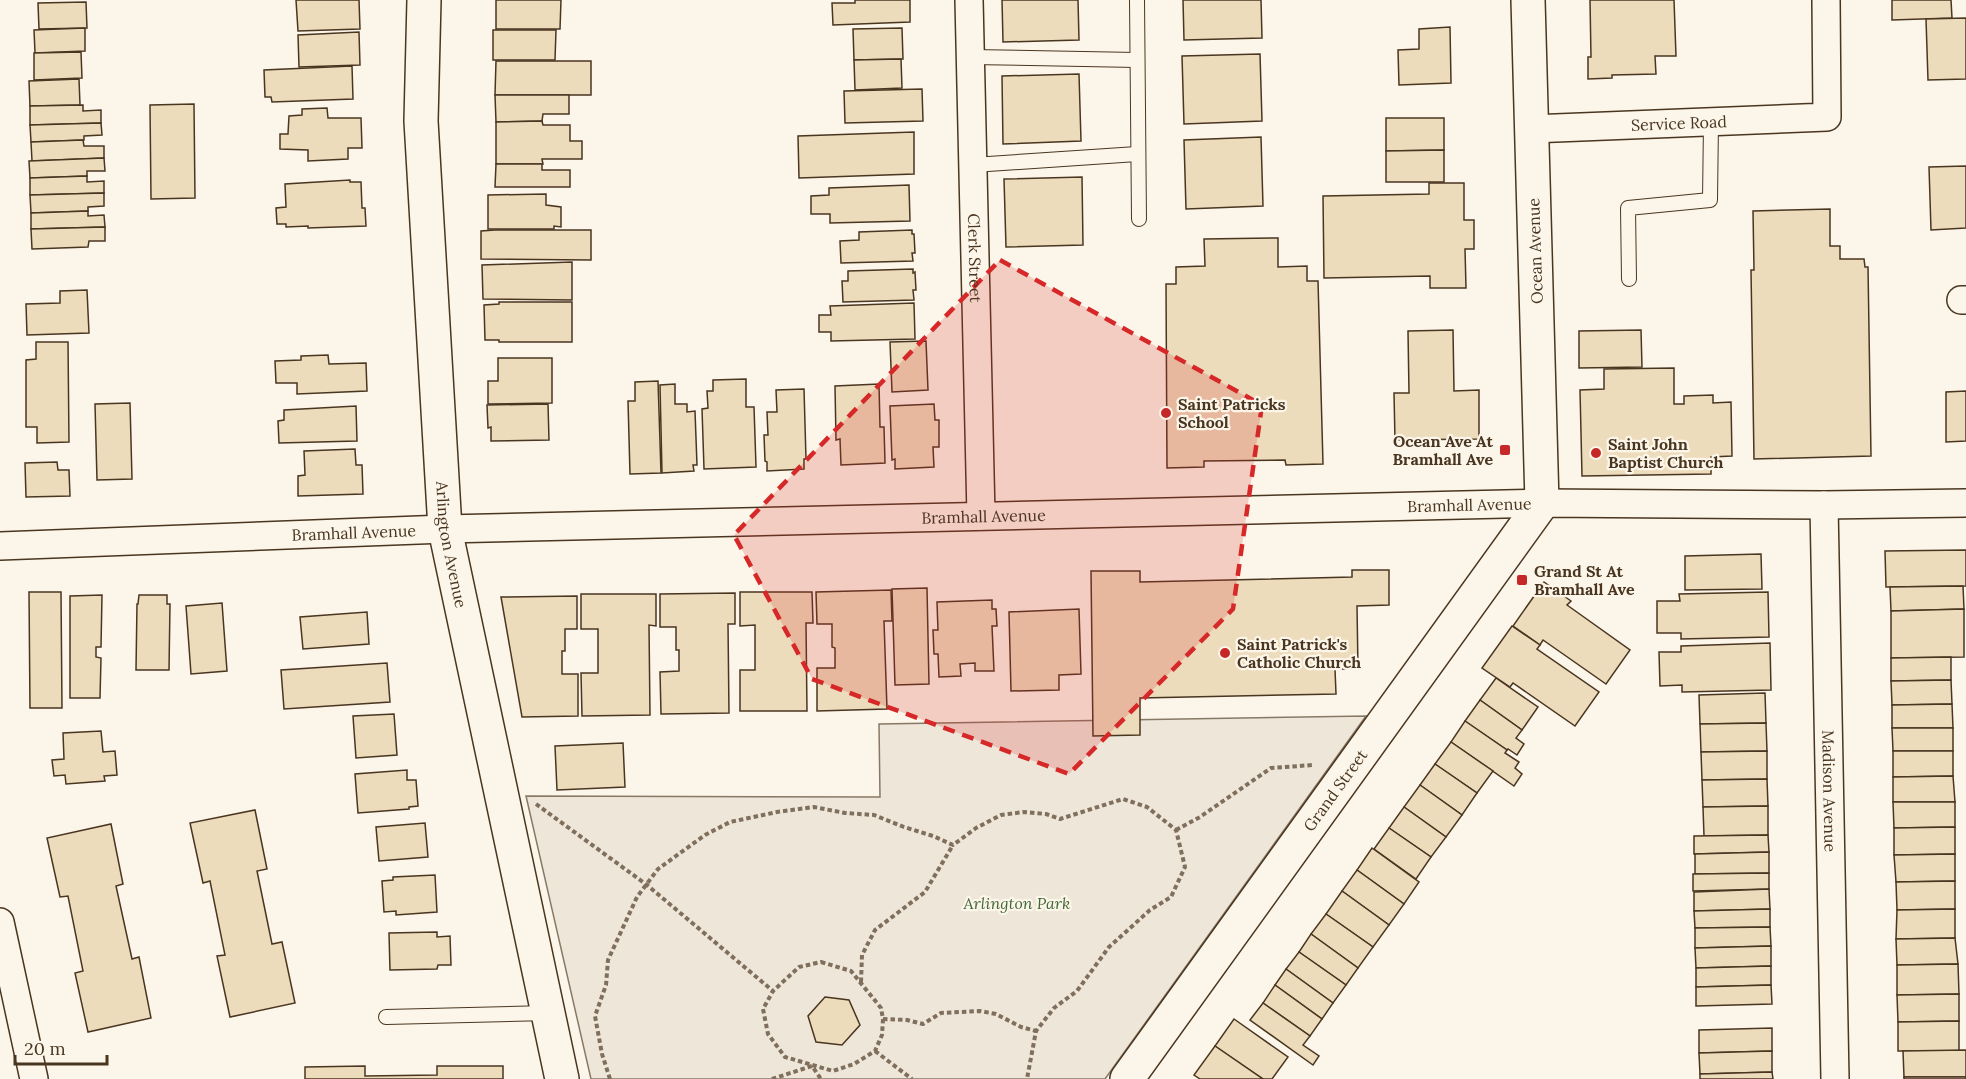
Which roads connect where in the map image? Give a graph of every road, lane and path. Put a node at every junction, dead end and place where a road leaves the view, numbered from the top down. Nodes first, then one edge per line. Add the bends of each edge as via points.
1 (424, 0) edge
2 (969, 0) edge
3 (1137, 0) edge
4 (1528, 0) edge
5 (1826, 0) edge
6 (971, 57) junction
7 (1137, 60) junction
8 (1711, 122) junction
9 (1531, 129) junction
10 (1137, 154) junction
11 (973, 165) junction
12 (1139, 219) dead end
13 (1629, 279) dead end
14 (1542, 503) junction
15 (1966, 503) edge
16 (1824, 505) junction
17 (981, 516) junction
18 (445, 529) junction
19 (0, 546) edge
20 (1315, 765) dead end
21 (532, 801) dead end
22 (1176, 830) junction
23 (953, 845) junction
24 (647, 885) junction
25 (0, 922) edge
26 (861, 982) junction
27 (773, 991) junction
28 (548, 1013) junction
29 (386, 1017) dead end
30 (883, 1019) junction
31 (1036, 1031) junction
32 (875, 1051) junction
33 (812, 1066) junction
34 (34, 1079) edge
35 (562, 1079) edge
36 (610, 1079) edge
37 (772, 1079) edge
38 (821, 1079) edge
39 (912, 1079) edge
40 (1027, 1079) edge
41 (1127, 1079) edge
42 (1835, 1079) edge

1 - 18 street, Arlington Avenue via 421,121
2 - 6 street, Clerk Street
3 - 7 lane
4 - 9 street, Ocean Avenue
5 - 8 street, Service Road via 1827,117
6 - 7 lane
6 - 11 street, Clerk Street
7 - 10 lane
8 - 9 street, Service Road
8 - 13 lane via 1710,200 1628,208
9 - 14 street, Ocean Avenue
10 - 11 lane
10 - 12 lane
11 - 17 street, Clerk Street
14 - 16 street, Bramhall Avenue
14 - 17 street, Bramhall Avenue
14 - 41 street, Grand Street
15 - 16 street, Bramhall Avenue
16 - 42 street, Madison Avenue
17 - 18 street, Bramhall Avenue
18 - 19 street, Bramhall Avenue
18 - 28 street, Arlington Avenue
20 - 22 path via 1271,768
21 - 24 path
22 - 23 path via 1147,807 1123,799 1060,819 1024,812 1001,816
22 - 31 path via 1185,867 1171,897 1149,910 1109,947 1077,991 1054,1008
23 - 24 path via 874,815 814,807 730,822 658,869
23 - 26 path via 925,892 875,930 862,955
24 - 27 path
24 - 36 path via 637,897 608,960 606,985 595,1016
25 - 34 street
26 - 27 path via 851,971 821,962 799,967
26 - 30 path via 880,1008
27 - 33 path via 763,1009 768,1034 785,1057
28 - 29 lane
28 - 35 street, Arlington Avenue
30 - 31 path via 923,1024 941,1013 980,1011
30 - 32 path
31 - 40 path
32 - 33 path via 833,1071
32 - 39 path
33 - 37 path
33 - 38 path

